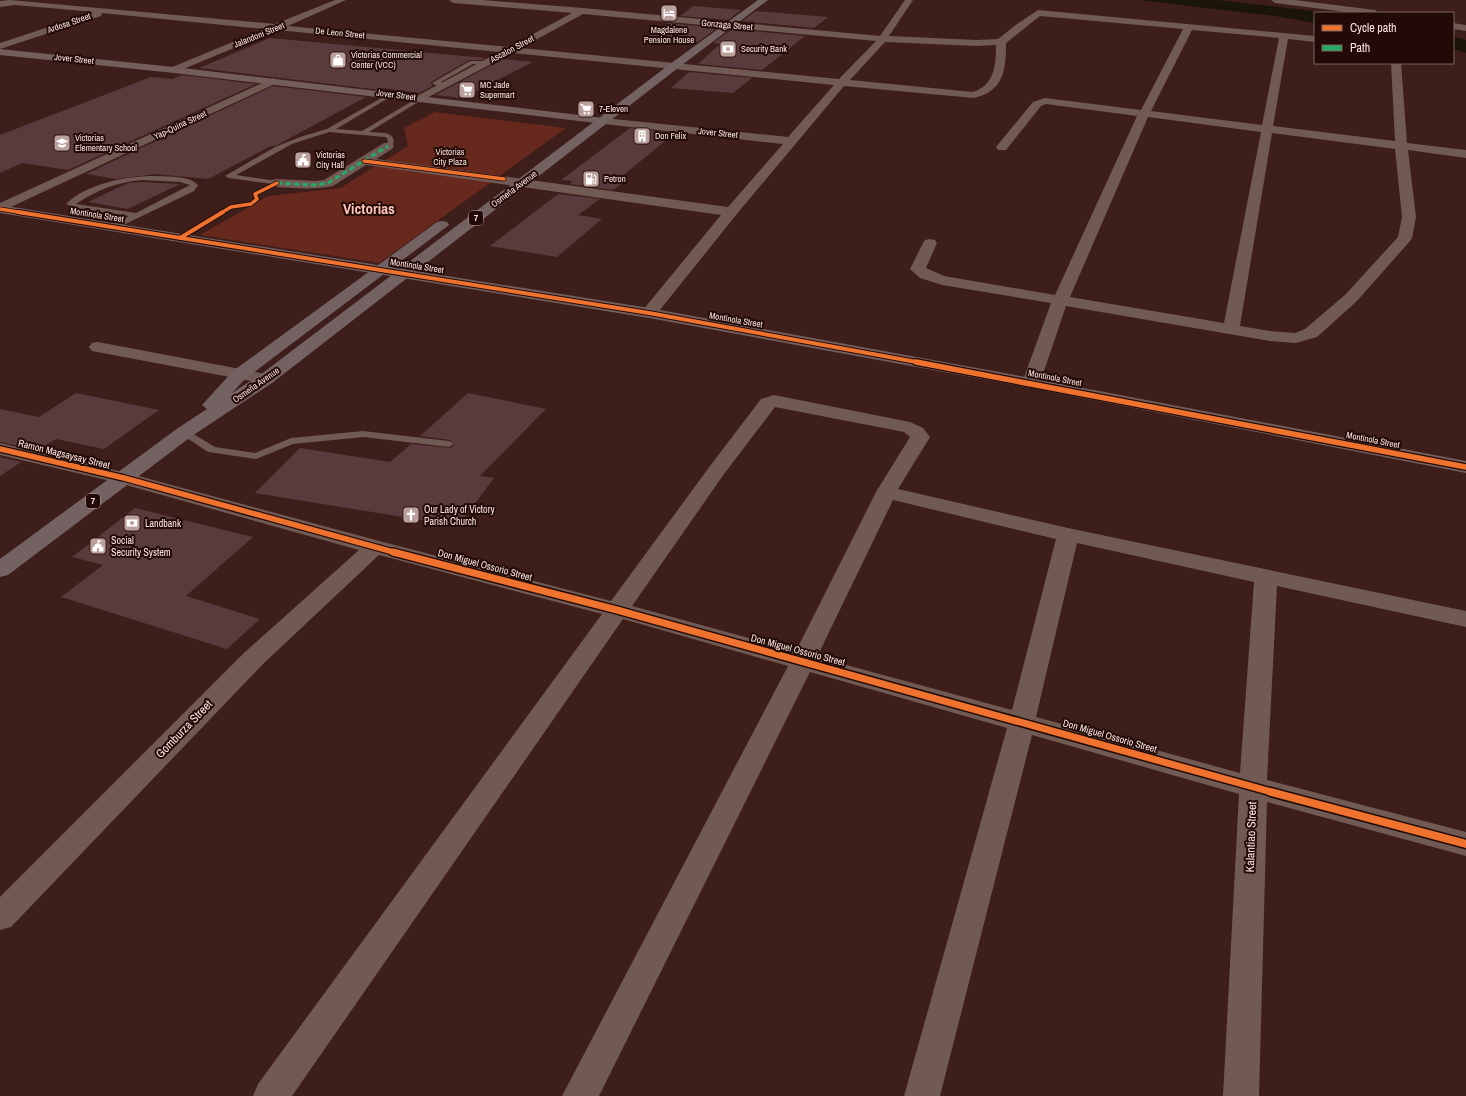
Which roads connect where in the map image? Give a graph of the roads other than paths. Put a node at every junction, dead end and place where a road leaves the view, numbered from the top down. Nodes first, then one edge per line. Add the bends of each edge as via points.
1 (342, 0) edge
2 (453, 0) edge
3 (748, 0) edge
4 (764, 0) edge
5 (909, 0) edge
6 (1269, 0) edge
7 (1277, 0) edge
8 (3, 3) edge
9 (598, 3) dead end
10 (126, 4) dead end
11 (1050, 6) dead end
12 (105, 11) junction
13 (581, 12) junction
14 (1367, 12) edge
15 (1038, 13) junction
16 (723, 24) junction
17 (1454, 26) edge
18 (279, 27) junction
19 (1189, 27) junction
20 (1466, 28) edge
21 (1284, 36) junction
22 (883, 39) junction
23 (1314, 39) edge
24 (1001, 42) junction
25 (0, 46) edge
26 (511, 51) junction
27 (0, 52) edge
28 (1396, 64) edge
29 (660, 65) junction
30 (674, 66) junction
31 (174, 70) junction
32 (273, 81) junction
33 (841, 83) junction
34 (390, 95) junction
35 (421, 98) junction
36 (1144, 114) junction
37 (587, 119) junction
38 (604, 121) junction
39 (1267, 129) junction
40 (329, 130) junction
41 (364, 132) junction
42 (791, 141) junction
43 (388, 146) joint
44 (1401, 146) junction
45 (1002, 147) dead end
46 (1466, 154) edge
47 (364, 161) junction
48 (504, 179) junction
49 (524, 182) junction
50 (277, 183) joint
51 (486, 192) dead end
52 (0, 209) edge
53 (731, 212) junction
54 (137, 215) junction
55 (456, 215) dead end
56 (115, 227) junction
57 (930, 243) dead end
58 (383, 269) junction
59 (404, 273) junction
60 (1060, 301) junction
61 (649, 313) junction
62 (1231, 328) junction
63 (98, 347) dead end
64 (239, 375) junction
65 (266, 379) junction
66 (1032, 383) junction
67 (185, 432) junction
68 (449, 444) dead end
69 (0, 449) edge
70 (1466, 467) edge
71 (124, 478) junction
72 (886, 492) junction
73 (1068, 535) junction
74 (374, 547) junction
75 (0, 570) edge
76 (1266, 578) junction
77 (617, 610) junction
78 (1466, 619) edge
79 (803, 661) junction
80 (1022, 722) junction
81 (1253, 787) junction
82 (1466, 844) edge
83 (0, 917) edge
84 (271, 1096) edge
85 (580, 1096) edge
86 (922, 1096) edge
87 (1241, 1096) edge

1 - 18 street, Jalandoni Street
2 - 13 street, Gonzaga Street
3 - 16 main road, Osmeña Avenue / 7
4 - 16 main road, Osmeña Avenue / 7
5 - 22 street
6 - 7 street
7 - 14 street
8 - 12 street, De Leon Street
9 - 13 street, Ascalon Street
10 - 12 street, Ardosa Street
11 - 15 street
12 - 18 street, De Leon Street
12 - 25 street, Ardosa Street
13 - 16 street, Gonzaga Street
13 - 26 street, Ascalon Street
15 - 19 street
15 - 24 street
16 - 22 street, Gonzaga Street
16 - 29 main road, Osmeña Avenue / 7
16 - 30 main road, Osmeña Avenue / 7
17 - 20 street
18 - 26 street, De Leon Street
18 - 31 street, Jalandoni Street
19 - 21 street
19 - 36 street
21 - 23 street
21 - 39 street
22 - 24 street, Gonzaga Street
22 - 33 street
24 - 33 street, De Leon Street via 999,72 985,93 953,94
26 - 29 street, De Leon Street
26 - 35 street, Ascalon Street
27 - 31 street, Jover Street
28 - 44 street
29 - 30 street, De Leon Street
29 - 37 main road, Osmeña Avenue / 7
30 - 33 street, De Leon Street
30 - 38 main road, Osmeña Avenue / 7
31 - 32 street, Jover Street
32 - 34 street, Jover Street
32 - 52 street, Yap-Quina Street
33 - 42 street
34 - 35 street, Jover Street
34 - 40 lane
35 - 37 street, Jover Street
35 - 41 lane
36 - 39 street
36 - 45 street via 1040,102
36 - 60 street
37 - 38 street, Jover Street
37 - 48 main road, Osmeña Avenue / 7
38 - 42 street, Jover Street
38 - 49 main road, Osmeña Avenue / 7
39 - 44 street
39 - 62 street
40 - 41 lane
40 - 50 lane via 261,156 229,176
41 - 43 lane via 390,137 391,142
42 - 53 street
43 - 47 street
44 - 46 street
44 - 62 street via 1409,216 1405,238 1352,298 1311,333 1296,338
47 - 48 street
47 - 50 street via 328,183
48 - 49 street
48 - 51 main road, Osmeña Avenue / 7
49 - 53 street
49 - 59 main road, Osmeña Avenue / 7
52 - 56 street, Montinola Street
53 - 61 street
54 - 54 lane via 191,189 194,185 178,180 149,177 118,180 79,197 70,204
54 - 56 lane
55 - 58 main road, Osmeña Avenue / 7
56 - 58 street, Montinola Street
57 - 60 street via 918,269 930,277
58 - 59 street, Montinola Street
58 - 64 main road, Osmeña Avenue / 7
59 - 61 street, Montinola Street
59 - 65 main road, Osmeña Avenue / 7
60 - 62 street
60 - 66 street
61 - 66 street, Montinola Street
63 - 64 street
64 - 65 street
64 - 67 main road, Osmeña Avenue / 7
65 - 67 main road, Osmeña Avenue / 7
66 - 70 street, Montinola Street
67 - 68 lane via 212,450 256,456 291,441 363,434
67 - 71 main road, Osmeña Avenue / 7
69 - 71 street, Ramon Magsaysay Street
71 - 74 street, Don Miguel Ossorio Street
71 - 75 main road, Osmeña Avenue / 7
72 - 73 street
72 - 77 street via 920,437 916,432 910,428 774,401 768,404 717,470
72 - 79 street
73 - 76 street
73 - 80 street
74 - 77 street, Don Miguel Ossorio Street
74 - 83 street, Gomburza Street via 254,658
76 - 78 street
76 - 81 street, Kalantiao Street
77 - 79 street, Don Miguel Ossorio Street
77 - 84 street
79 - 80 street, Don Miguel Ossorio Street
79 - 85 street
80 - 81 street, Don Miguel Ossorio Street
80 - 86 street
81 - 82 street, Don Miguel Ossorio Street
81 - 87 street, Kalantiao Street

